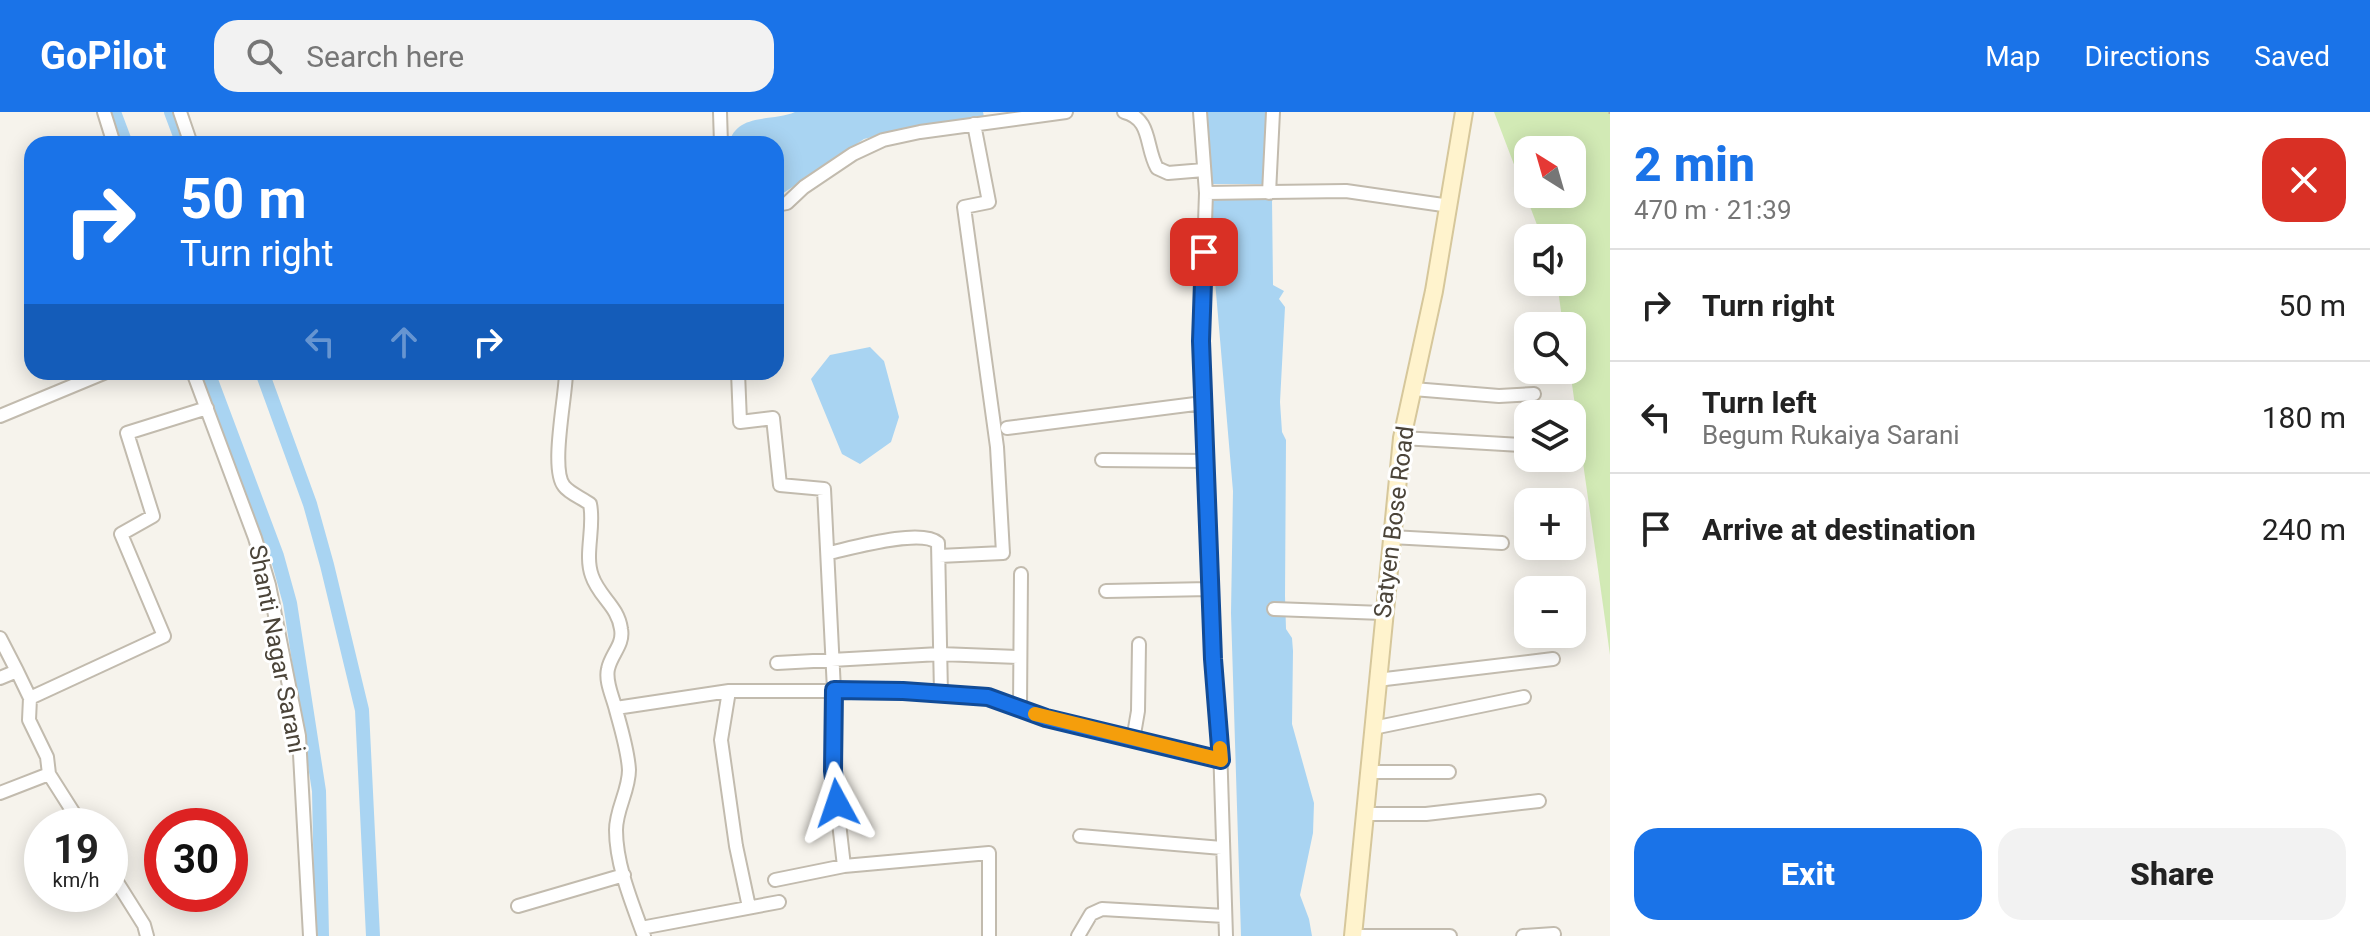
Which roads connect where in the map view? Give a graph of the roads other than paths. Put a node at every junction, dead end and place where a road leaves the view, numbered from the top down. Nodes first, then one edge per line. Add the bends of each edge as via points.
1 (104, 112) edge
2 (180, 112) edge
3 (720, 112) edge
4 (1066, 112) edge
5 (1124, 112) edge
6 (1200, 112) edge
7 (1273, 112) edge
8 (1464, 112) edge
9 (978, 120) edge
10 (112, 136) edge
11 (188, 136) edge
12 (721, 136) edge
13 (1204, 170) junction
14 (1206, 193) junction
15 (1269, 193) junction
16 (784, 204) edge
17 (1450, 206) junction
18 (87, 380) edge
19 (196, 380) edge
20 (565, 380) edge
21 (738, 380) edge
22 (1413, 389) junction
23 (1534, 394) dead end
24 (1203, 403) junction
25 (207, 408) junction
26 (0, 416) edge
27 (1007, 428) dead end
28 (1402, 438) junction
29 (1514, 445) edge
30 (1102, 460) dead end
31 (1205, 461) junction
32 (1391, 537) junction
33 (1502, 543) dead end
34 (829, 553) junction
35 (939, 556) junction
36 (1021, 574) dead end
37 (1210, 589) junction
38 (1106, 591) dead end
39 (1274, 609) dead end
40 (1383, 613) junction
41 (0, 638) edge
42 (1139, 644) dead end
43 (940, 654) junction
44 (1020, 657) junction
45 (1553, 659) dead end
46 (833, 661) junction
47 (777, 663) dead end
48 (17, 671) junction
49 (0, 678) edge
50 (1377, 680) junction
51 (834, 690) junction
52 (729, 691) junction
53 (941, 694) junction
54 (1524, 697) dead end
55 (30, 698) junction
56 (616, 708) junction
57 (1020, 708) junction
58 (1373, 728) junction
59 (1133, 740) junction
60 (1221, 760) junction
61 (1369, 772) junction
62 (1449, 772) dead end
63 (49, 774) junction
64 (0, 793) edge
65 (1539, 801) dead end
66 (71, 808) edge
67 (1366, 814) junction
68 (1080, 836) dead end
69 (1222, 848) junction
70 (844, 866) junction
71 (624, 875) junction
72 (775, 880) dead end
73 (128, 900) edge
74 (779, 902) dead end
75 (518, 906) dead end
76 (749, 907) junction
77 (1225, 916) junction
78 (642, 932) edge
79 (1554, 934) dead end
80 (147, 936) edge
81 (310, 936) edge
82 (989, 936) edge
83 (1078, 936) edge
84 (1226, 936) edge
85 (1353, 936) edge
86 (1450, 936) edge
87 (1523, 936) edge

1 - 10 street
2 - 11 street
3 - 12 street
4 - 9 street
5 - 13 street via 1136,115 1145,126 1149,155 1157,168 1168,173
6 - 13 street
7 - 15 street
8 - 17 main road, Satyen Bose Road
9 - 16 street via 870,145
9 - 35 street via 989,202 964,207 997,447 1003,553
13 - 14 street
14 - 15 street
14 - 24 street
15 - 17 street via 1346,191
17 - 22 main road, Satyen Bose Road
18 - 26 street
19 - 25 street, Shanti Nagar Sarani
20 - 56 street via 560,481 590,504 590,573 616,609 622,631 608,669
21 - 34 street via 740,422 773,418 780,485 824,489
22 - 23 street
22 - 28 main road, Satyen Bose Road
24 - 27 street
24 - 31 street
25 - 55 street via 127,433 153,516 121,534 164,636
25 - 81 street, Shanti Nagar Sarani via 269,585 299,736
28 - 29 street
28 - 32 main road, Satyen Bose Road
30 - 31 street
31 - 37 street
32 - 33 street
32 - 40 main road, Satyen Bose Road
34 - 35 street via 928,536 938,543
34 - 46 street
35 - 43 street
36 - 44 street
37 - 38 street
37 - 60 street
39 - 40 street
40 - 50 main road, Satyen Bose Road
41 - 48 street
42 - 59 street
43 - 44 street
43 - 46 street
43 - 53 street
44 - 57 street
45 - 50 street
46 - 47 street
46 - 51 street
48 - 49 street
48 - 55 street
50 - 58 main road, Satyen Bose Road
51 - 52 street
51 - 53 street
51 - 70 street via 833,771
52 - 56 street
52 - 76 street via 721,740
53 - 57 street via 988,697
54 - 58 street
55 - 63 street via 29,720 47,757
56 - 71 street via 629,769 616,827
57 - 59 street
58 - 61 main road, Satyen Bose Road
59 - 60 street
60 - 69 street
61 - 62 street
61 - 67 main road, Satyen Bose Road
63 - 64 street
63 - 66 street
65 - 67 street via 1426,814
67 - 85 main road, Satyen Bose Road
68 - 69 street
69 - 77 street
70 - 72 street
70 - 82 street via 989,853
71 - 75 street
71 - 78 street
73 - 80 street
74 - 76 street
76 - 78 street
77 - 83 street via 1102,909 1091,914
77 - 84 street
79 - 87 street
85 - 86 street

